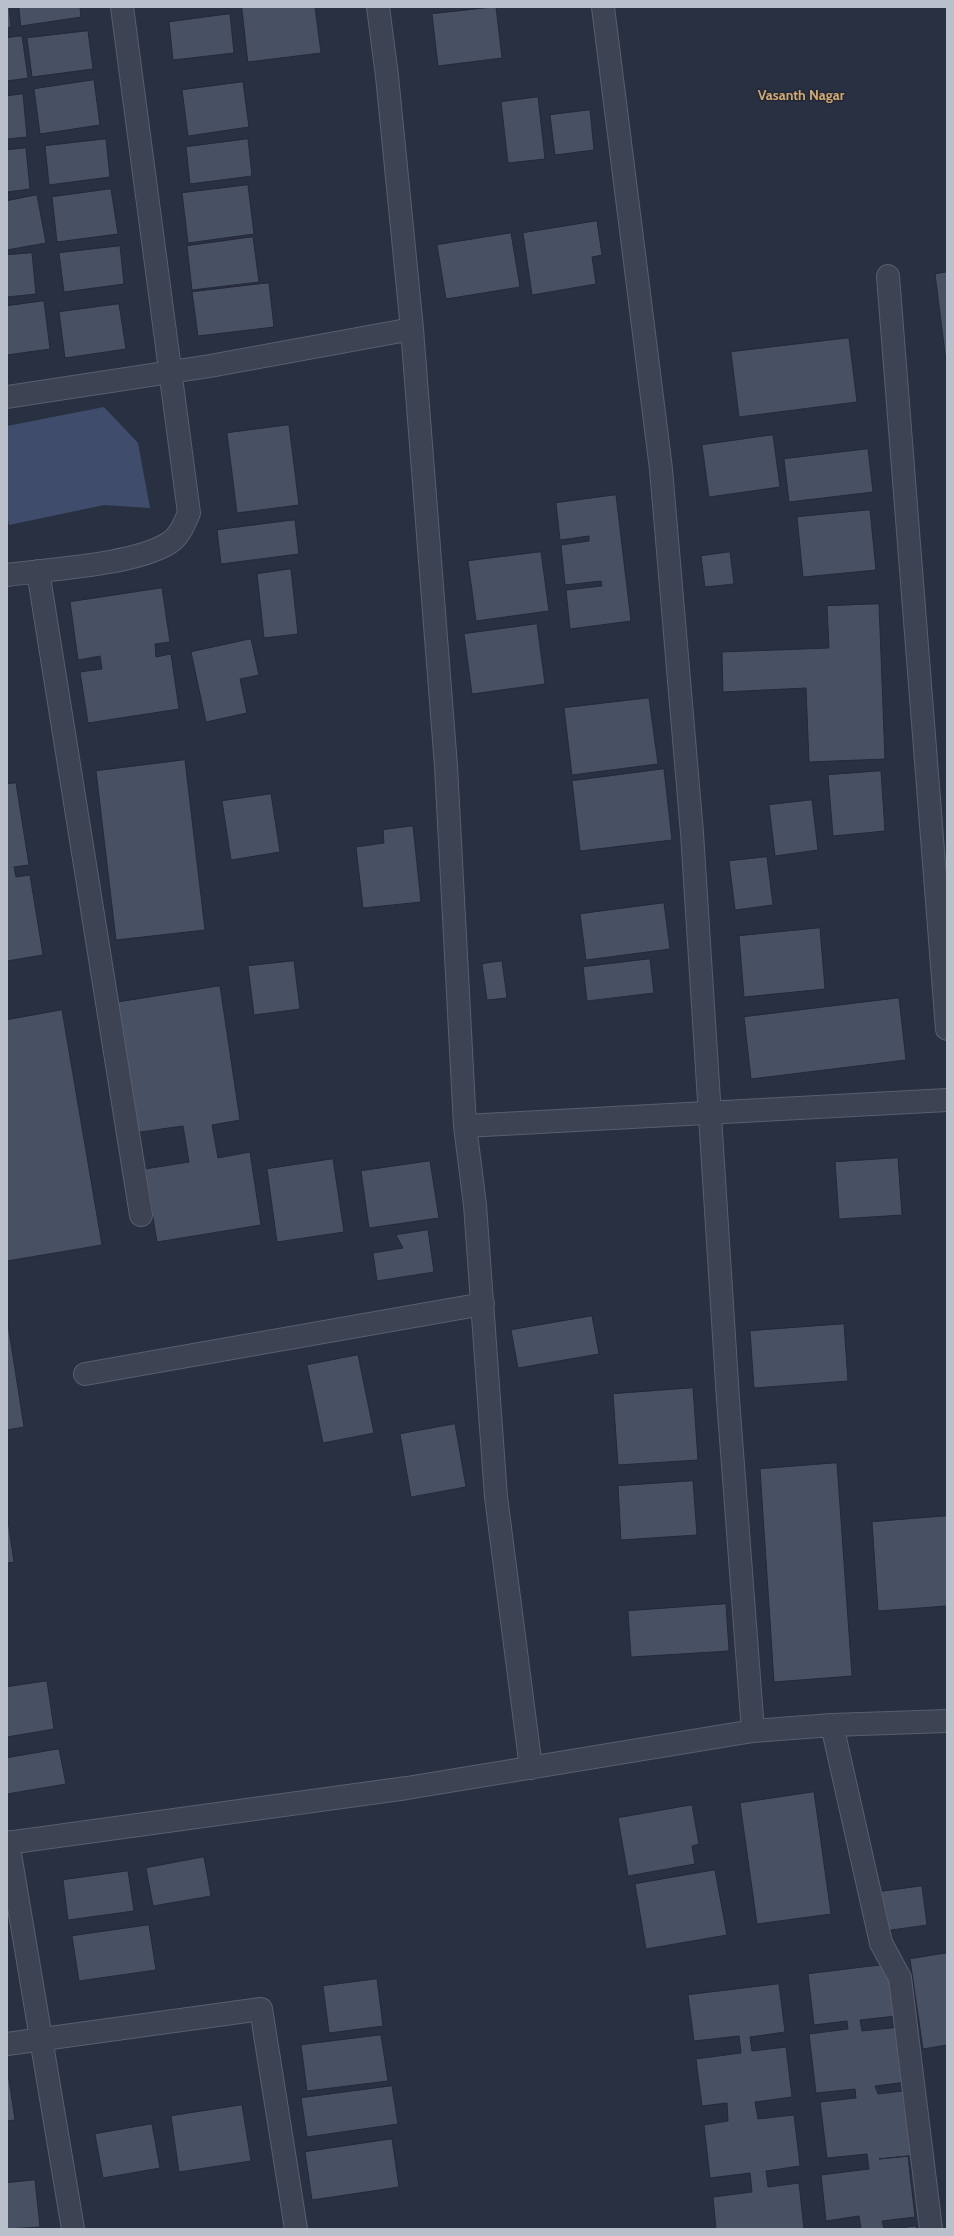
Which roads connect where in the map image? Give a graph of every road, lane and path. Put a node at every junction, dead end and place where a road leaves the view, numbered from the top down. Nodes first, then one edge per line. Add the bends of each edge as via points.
1 (122, 7) edge
2 (378, 7) edge
3 (603, 7) edge
4 (888, 276) dead end
5 (412, 329) junction
6 (170, 372) junction
7 (7, 397) edge
8 (38, 571) junction
9 (7, 575) edge
10 (947, 1029) edge
11 (947, 1100) edge
12 (711, 1113) junction
13 (465, 1126) junction
14 (141, 1216) dead end
15 (483, 1304) junction
16 (85, 1374) dead end
17 (947, 1721) edge
18 (832, 1725) junction
19 (753, 1731) junction
20 (531, 1768) junction
21 (8, 1843) edge
22 (42, 2039) junction
23 (7, 2044) edge
24 (73, 2229) edge
25 (296, 2229) edge
26 (931, 2229) edge

1 - 6 street
2 - 5 street
3 - 12 street via 661,469 692,833
4 - 10 street
5 - 6 street
5 - 13 street via 446,766
6 - 7 street
6 - 8 street via 189,513 179,534 169,543 131,558
8 - 9 street
8 - 14 street
11 - 12 street
12 - 13 street
12 - 19 street
13 - 15 street via 475,1205
15 - 16 street
15 - 20 street via 496,1497
17 - 18 street
18 - 19 street
18 - 26 street via 881,1943 900,1978
19 - 20 street
20 - 21 street via 407,1788
21 - 22 street
22 - 23 street
22 - 24 street
22 - 25 street via 260,2009

